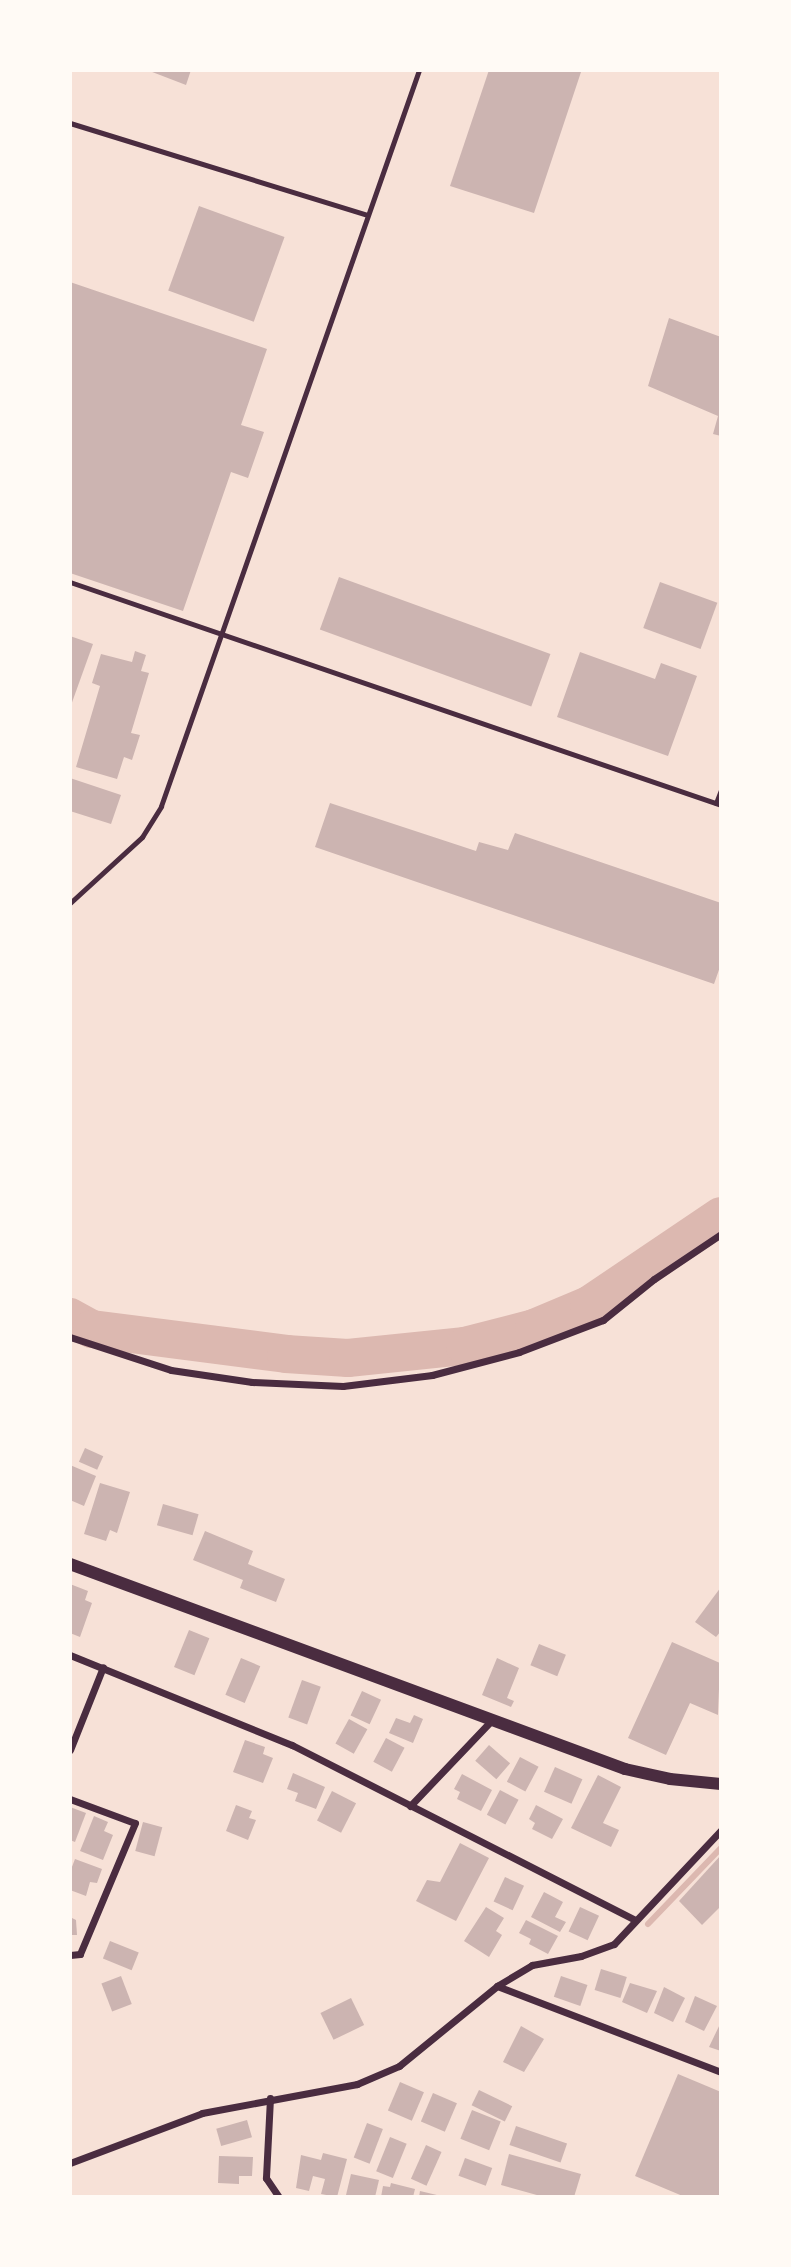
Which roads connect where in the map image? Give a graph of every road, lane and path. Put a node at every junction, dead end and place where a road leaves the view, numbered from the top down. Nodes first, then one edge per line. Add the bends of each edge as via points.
1 (419, 70) edge
2 (70, 123) edge
3 (367, 215) junction
4 (70, 582) edge
5 (222, 632) junction
6 (721, 790) edge
7 (718, 804) edge
8 (70, 903) edge
9 (721, 1234) edge
10 (70, 1336) edge
11 (70, 1564) edge
12 (70, 1655) edge
13 (103, 1667) junction
14 (491, 1721) junction
15 (70, 1750) edge
16 (721, 1784) edge
17 (70, 1799) edge
18 (410, 1806) junction
19 (721, 1830) edge
20 (635, 1920) junction
21 (70, 1955) edge
22 (497, 1986) junction
23 (721, 2072) edge
24 (270, 2098) junction
25 (70, 2163) edge
26 (279, 2197) edge

1 - 3 lane
2 - 3 lane
3 - 5 lane
4 - 5 lane
5 - 7 lane
5 - 8 lane via 161,806 142,837
6 - 7 lane
9 - 10 street via 603,1320 519,1352 432,1375 343,1386 253,1382 171,1370
11 - 14 street
12 - 13 street
13 - 15 street
13 - 18 street via 292,1745
14 - 16 street via 625,1769
14 - 18 street
17 - 21 street via 135,1823 80,1954
18 - 20 street
19 - 20 street
20 - 22 street via 614,1944 532,1965
22 - 23 street
22 - 24 street via 399,2066 357,2084
24 - 25 street via 202,2113
24 - 26 street via 266,2178

